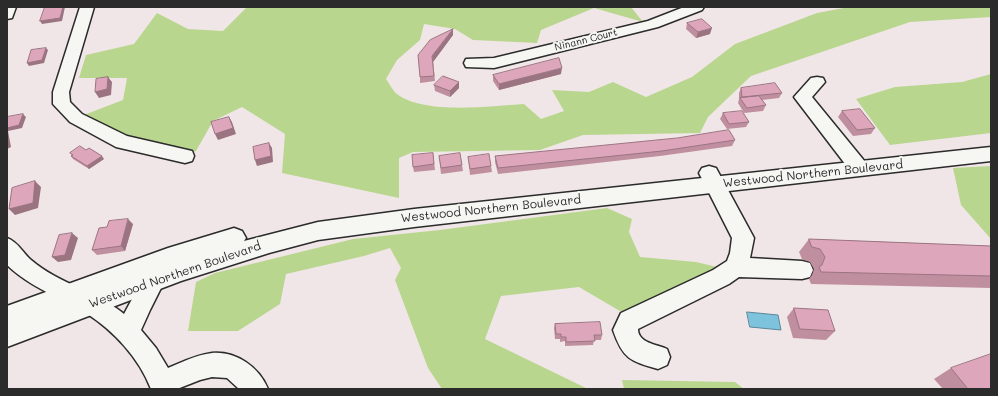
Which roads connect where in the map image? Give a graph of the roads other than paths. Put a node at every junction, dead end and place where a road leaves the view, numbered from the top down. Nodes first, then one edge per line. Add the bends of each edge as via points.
1 (9, 7) edge
2 (87, 7) edge
3 (697, 7) edge
4 (7, 15) edge
5 (472, 63) dead end
6 (817, 82) dead end
7 (991, 142) edge
8 (991, 154) edge
9 (185, 156) dead end
10 (855, 163) junction
11 (713, 179) junction
12 (7, 247) edge
13 (735, 267) junction
14 (802, 270) dead end
15 (154, 280) junction
16 (81, 299) junction
17 (7, 318) edge
18 (128, 333) junction
19 (7, 335) edge
20 (658, 357) dead end
21 (163, 386) edge
22 (255, 389) edge

1 - 4 street
2 - 9 street via 61,92 62,104 76,118 122,142
3 - 5 street, Ninann Court via 638,28 494,63
6 - 10 street via 803,97
7 - 10 main road, Westwood Northern Boulevard
8 - 10 main road, Westwood Northern Boulevard
10 - 11 main road, Westwood Northern Boulevard
11 - 13 street via 743,238 741,253
11 - 15 main road, Westwood Northern Boulevard via 318,231 269,242
11 - 16 main road, Westwood Northern Boulevard via 371,211 307,221 266,229 186,252
12 - 16 street via 20,263 34,274
13 - 14 street
13 - 20 street via 721,277 628,321 625,330 630,344 639,352
15 - 16 main road, Westwood Northern Boulevard
15 - 18 street
16 - 17 main road, Westwood Northern Boulevard
16 - 18 street via 104,312
16 - 19 main road, Westwood Northern Boulevard
18 - 21 street via 140,347
21 - 22 street via 208,366 222,364 236,369

